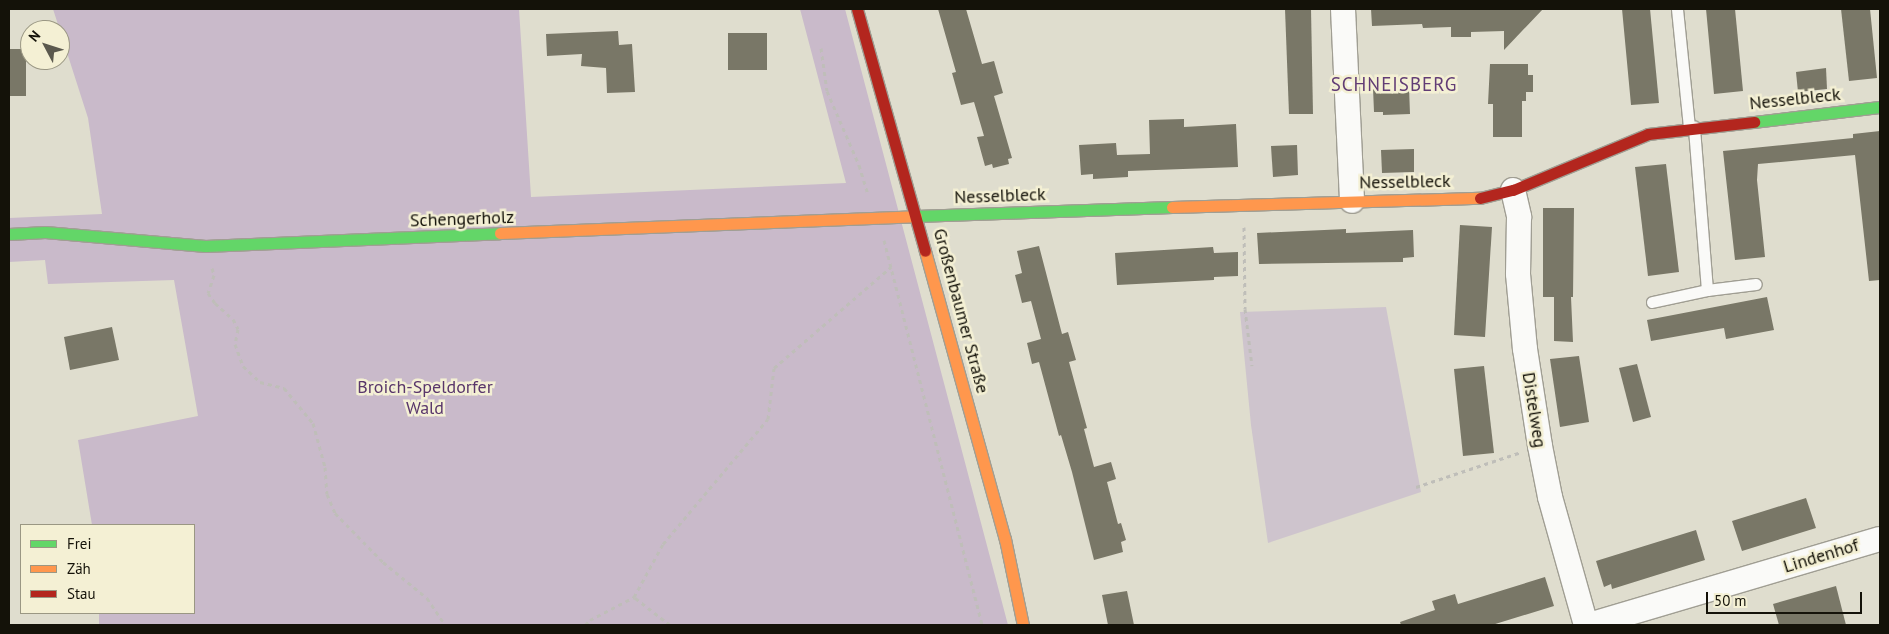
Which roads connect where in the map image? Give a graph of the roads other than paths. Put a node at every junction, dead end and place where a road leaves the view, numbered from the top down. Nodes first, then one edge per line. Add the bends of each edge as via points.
1 (857, 9) edge
2 (1343, 9) edge
3 (1677, 9) edge
4 (1880, 107) edge
5 (1692, 128) junction
6 (1513, 190) junction
7 (1352, 201) junction
8 (917, 216) junction
9 (9, 234) edge
10 (1756, 284) dead end
11 (1707, 290) junction
12 (1652, 302) dead end
13 (1880, 539) edge
14 (1023, 625) edge
15 (1587, 625) edge

1 - 8 street, Großenbaumer Straße
2 - 7 street
3 - 5 lane
4 - 5 street, Nesselbleck
5 - 6 street, Nesselbleck via 1629,140
5 - 11 lane
6 - 7 street, Nesselbleck via 1490,197 1465,199
6 - 15 street, Distelweg via 1519,218 1518,274 1524,350 1540,446 1550,497
7 - 8 street, Nesselbleck
8 - 9 street, Schengerholz via 205,246 45,232
8 - 14 street, Großenbaumer Straße via 1005,539
10 - 11 lane
11 - 12 lane
13 - 15 street, Lindenhof

